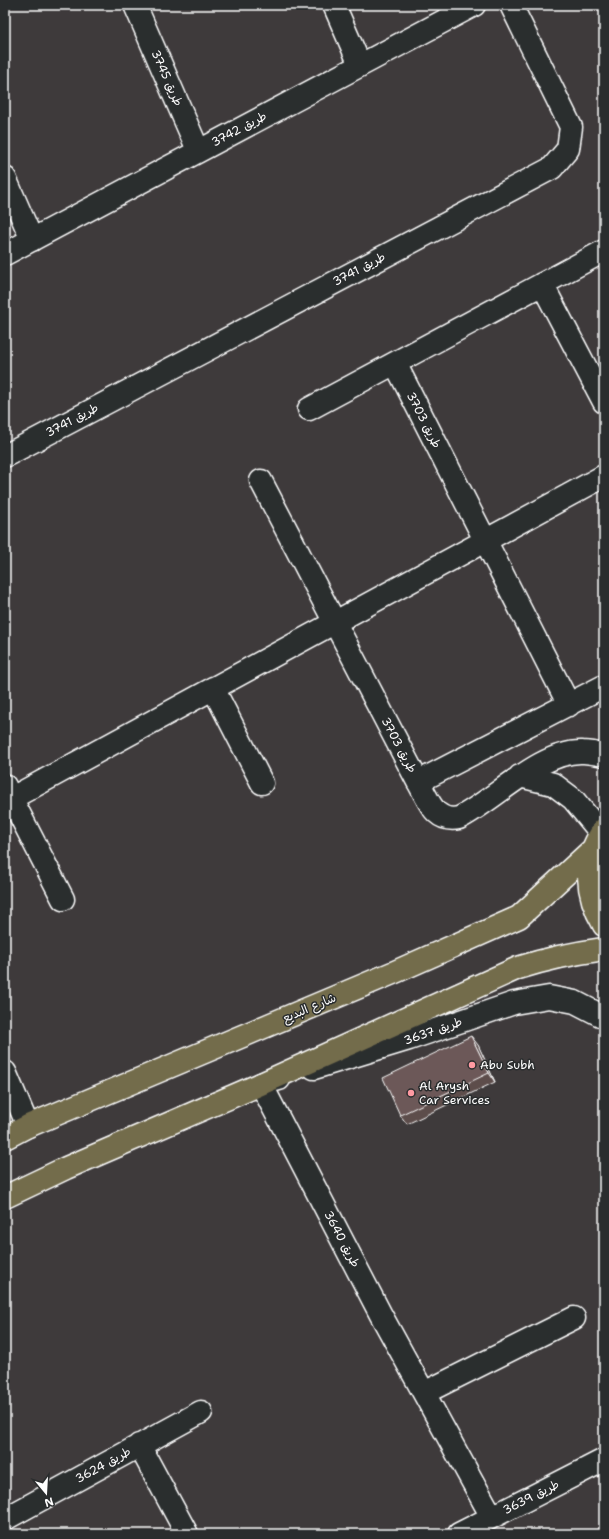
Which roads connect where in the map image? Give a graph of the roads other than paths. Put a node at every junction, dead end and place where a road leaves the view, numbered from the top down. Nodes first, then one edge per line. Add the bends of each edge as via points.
1 (135, 5) edge
2 (334, 5) edge
3 (474, 5) edge
4 (511, 5) edge
5 (360, 65) junction
6 (198, 150) junction
7 (5, 178) edge
8 (32, 240) junction
9 (604, 251) edge
10 (5, 254) edge
11 (542, 284) junction
12 (395, 363) junction
13 (604, 402) edge
14 (309, 409) dead end
15 (5, 456) edge
16 (604, 476) edge
17 (261, 481) dead end
18 (485, 540) junction
19 (335, 622) junction
20 (604, 686) edge
21 (213, 688) junction
22 (568, 705) junction
23 (604, 755) edge
24 (520, 776) junction
25 (418, 782) junction
26 (262, 783) dead end
27 (8, 792) edge
28 (600, 837) edge
29 (63, 899) dead end
30 (604, 925) edge
31 (604, 950) edge
32 (604, 1017) edge
33 (5, 1072) edge
34 (261, 1084) junction
35 (28, 1126) junction
36 (5, 1138) edge
37 (5, 1197) edge
38 (574, 1318) dead end
39 (424, 1393) junction
40 (201, 1412) dead end
41 (139, 1445) junction
42 (604, 1460) edge
43 (492, 1517) junction
44 (5, 1519) edge
45 (187, 1534) edge
46 (459, 1534) edge

1 - 6 street, طريق 3745
2 - 5 street
3 - 5 street, طريق 3742
4 - 15 street, طريق 3741 via 571,127 568,149 552,168
5 - 6 street, طريق 3742
6 - 8 street, طريق 3742
7 - 8 street
8 - 10 street, طريق 3742
9 - 11 street
11 - 12 street
11 - 13 street
12 - 14 street
12 - 18 street, طريق 3703
16 - 18 street
17 - 19 street, طريق 3703
18 - 19 street
18 - 22 street, طريق 3703
19 - 21 street
19 - 25 street, طريق 3703
20 - 22 street, طريق 3703
21 - 26 street
21 - 27 street
22 - 25 street, طريق 3703
23 - 24 street via 582,751 558,755
24 - 25 street via 466,814 452,819 445,818 433,810
24 - 28 street via 553,784 572,799
27 - 29 street
28 - 30 main road via 590,864 589,880 596,912
28 - 35 main road, شارع البديع via 519,917 395,972
31 - 34 main road via 566,955 518,968
32 - 34 street, طريق 3637 via 574,1002 549,997 514,1003 409,1039
33 - 35 street
34 - 37 main road
34 - 39 street, طريق 3640
35 - 36 main road, شارع البديع
38 - 39 street
39 - 43 street, طريق 3640
40 - 41 street, طريق 3624
41 - 44 street, طريق 3624
41 - 45 street
42 - 43 street, طريق 3639
43 - 46 street, طريق 3639

